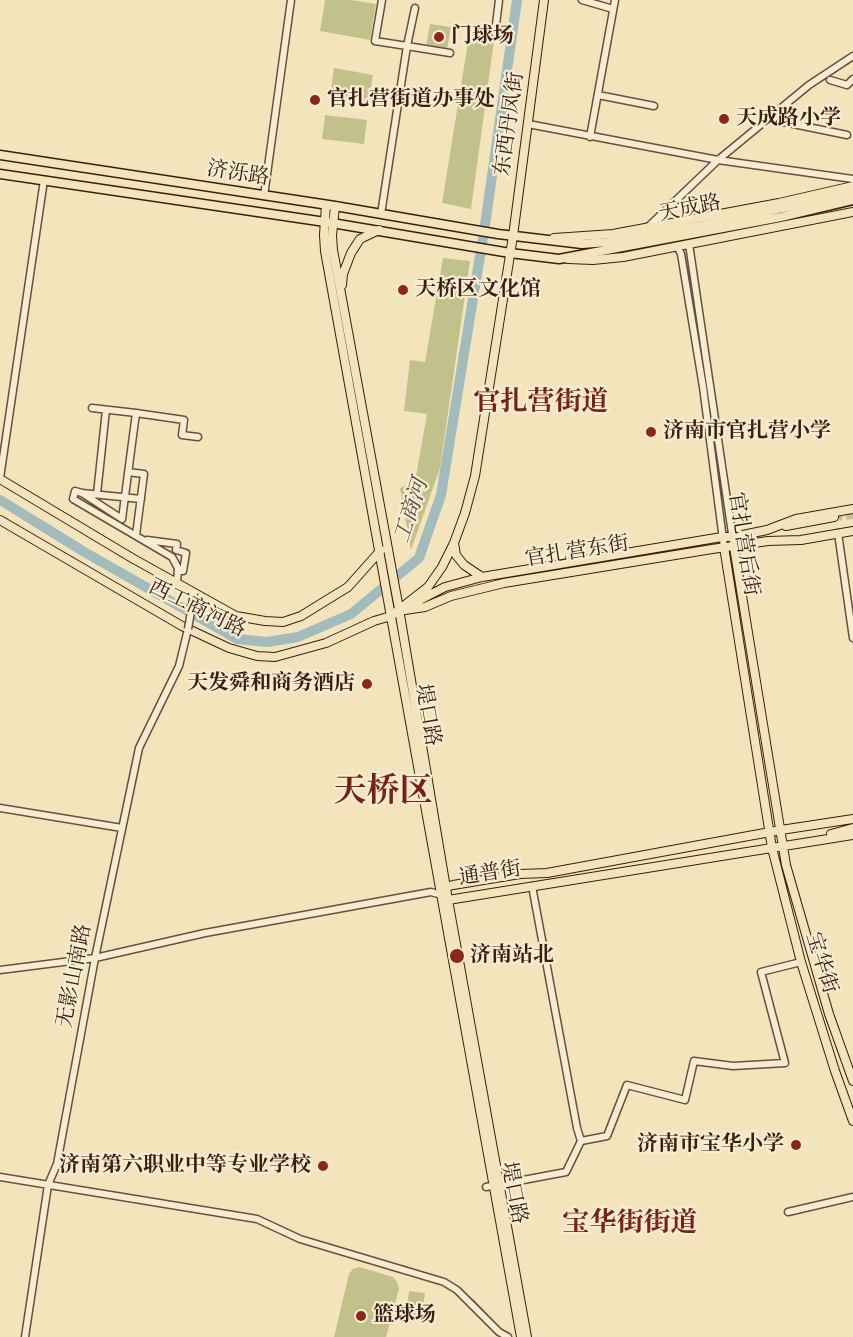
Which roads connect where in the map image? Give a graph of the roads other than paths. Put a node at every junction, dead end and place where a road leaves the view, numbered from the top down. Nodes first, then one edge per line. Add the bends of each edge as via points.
1 (291, 0) edge
2 (382, 0) edge
3 (499, 0) edge
4 (544, 0) edge
5 (582, 0) edge
6 (615, 0) edge
7 (414, 8) dead end
8 (613, 9) junction
9 (495, 33) dead end
10 (407, 46) junction
11 (450, 53) dead end
12 (853, 56) edge
13 (853, 79) edge
14 (830, 80) dead end
15 (598, 95) junction
16 (654, 106) dead end
17 (768, 119) junction
18 (528, 124) junction
19 (848, 135) dead end
20 (590, 137) junction
21 (0, 155) edge
22 (718, 160) junction
23 (0, 174) edge
24 (853, 179) edge
25 (44, 180) junction
26 (853, 186) edge
27 (853, 193) edge
28 (264, 196) junction
29 (853, 200) edge
30 (330, 206) junction
31 (853, 212) edge
32 (381, 214) junction
33 (328, 222) junction
34 (648, 227) junction
35 (378, 230) junction
36 (513, 236) junction
37 (532, 238) junction
38 (689, 244) junction
39 (677, 246) junction
40 (510, 253) junction
41 (559, 259) junction
42 (341, 293) junction
43 (92, 408) dead end
44 (106, 410) junction
45 (136, 413) junction
46 (198, 437) dead end
47 (128, 472) junction
48 (0, 479) edge
49 (82, 493) junction
50 (97, 494) junction
51 (125, 497) junction
52 (141, 499) junction
53 (853, 509) edge
54 (834, 518) tunnel mouth
55 (122, 519) junction
56 (0, 520) edge
57 (122, 526) junction
58 (767, 530) junction
59 (853, 531) edge
60 (838, 533) junction
61 (136, 535) junction
62 (722, 537) junction
63 (733, 537) junction
64 (144, 539) junction
65 (454, 543) junction
66 (386, 545) junction
67 (724, 547) junction
68 (735, 547) junction
69 (380, 552) junction
70 (178, 571) junction
71 (482, 577) junction
72 (177, 582) junction
73 (194, 593) junction
74 (403, 609) junction
75 (388, 617) junction
76 (188, 629) junction
77 (853, 638) edge
78 (0, 808) edge
79 (853, 819) edge
80 (122, 828) junction
81 (853, 828) edge
82 (781, 830) junction
83 (770, 832) junction
84 (853, 835) edge
85 (800, 843) junction
86 (783, 846) junction
87 (772, 848) junction
88 (532, 886) junction
89 (446, 887) junction
90 (445, 897) junction
91 (95, 958) junction
92 (801, 962) junction
93 (0, 970) edge
94 (853, 1081) edge
95 (853, 1121) edge
96 (581, 1141) junction
97 (0, 1177) edge
98 (48, 1185) junction
99 (496, 1185) junction
100 (853, 1197) edge
101 (788, 1212) dead end
102 (25, 1337) edge
103 (508, 1337) edge
104 (521, 1337) edge
105 (527, 1337) edge

1 - 28 street
2 - 10 street via 375,41
3 - 9 street
4 - 18 main road, 东西丹凤街
5 - 8 street
6 - 8 street
7 - 10 street
8 - 15 street
10 - 11 street
10 - 32 street
12 - 17 street
13 - 14 street via 847,85
15 - 16 street
15 - 20 street
17 - 19 street
17 - 22 street
18 - 20 street
18 - 36 main road, 东西丹凤街
20 - 22 street
21 - 28 highway, 济泺路
22 - 24 street
22 - 34 street
23 - 25 highway, 济泺路
25 - 33 highway, 济泺路
25 - 48 street
26 - 34 main road, 天成路
27 - 37 highway, 天成路 via 608,242 582,244
28 - 30 highway, 济泺路
29 - 41 highway, 天成路
30 - 32 highway, 济泺路
30 - 33 main road, 堤口路
31 - 38 main road, 天成路
32 - 36 highway, 济泺路
33 - 35 highway, 济泺路
33 - 42 main road, 堤口路
33 - 69 main road, 堤口路 via 325,251
34 - 37 main road, 天成路 via 613,234
35 - 40 highway, 济泺路
35 - 42 main road via 360,239 351,254
36 - 37 highway, 天成路
36 - 40 main road, 东西丹凤街
38 - 39 main road, 天成路
38 - 63 street, 官扎营后街
39 - 41 main road, 天成路 via 603,259
39 - 62 street, 官扎营后街 via 703,387
40 - 41 highway, 天成路
40 - 65 main road, 西工商河路 via 475,476
42 - 66 main road, 堤口路
43 - 44 street
44 - 45 street
44 - 50 street
45 - 46 street via 184,420 182,435
45 - 47 street
47 - 51 street
47 - 52 street via 144,474
48 - 72 main road, 西工商河路
49 - 50 street
49 - 55 street
49 - 57 street via 75,491 73,499
50 - 51 street
51 - 52 street
51 - 55 street
52 - 61 street
53 - 58 main road, 官扎营东街 via 796,519
54 - 58 main road
55 - 57 street
56 - 76 main road, 西工商河路
57 - 61 street
58 - 63 main road, 官扎营东街
59 - 60 main road, 官扎营东街
60 - 68 main road, 官扎营东街
60 - 77 street
61 - 64 street
62 - 63 main road, 官扎营东街
62 - 67 street, 官扎营后街
62 - 71 main road, 官扎营东街
63 - 68 street, 官扎营后街
64 - 70 street via 172,557
64 - 70 street via 177,544 176,550 186,553 183,571
65 - 71 main road via 456,555 464,565
65 - 74 main road, 西工商河路 via 428,587
66 - 69 main road, 西工商河路
66 - 74 main road, 堤口路 via 397,599
67 - 68 main road, 官扎营东街
67 - 74 main road, 官扎营东街 via 482,587 425,607
67 - 83 main road, 官扎营后街
68 - 82 main road, 官扎营后街
69 - 73 main road, 西工商河路 via 348,587 301,616 283,622 236,616
69 - 75 main road, 堤口路
70 - 72 street
71 - 74 main road, 官扎营东街 via 445,587
72 - 73 main road, 西工商河路
73 - 76 street, 无影山南路, bridge
74 - 75 main road, 西工商河路
74 - 89 main road, 堤口路
75 - 76 main road, 西工商河路 via 326,643 275,657 229,648
75 - 90 main road, 堤口路
76 - 80 street, 无影山南路 via 179,666 139,748
78 - 80 street
79 - 82 main road, 通普街
80 - 91 street, 无影山南路
81 - 85 main road
82 - 83 main road, 通普街
82 - 86 main road, 宝华街
83 - 87 main road, 官扎营后街
83 - 89 main road, 通普街 via 547,873
84 - 85 main road
85 - 86 main road, 通普街
86 - 87 main road, 通普街
86 - 94 main road, 宝华街 via 829,1014
87 - 88 main road, 通普街
87 - 92 main road, 宝华街
88 - 90 main road, 通普街
88 - 96 street
89 - 90 main road, 堤口路
90 - 91 street via 431,892 205,933
90 - 99 main road, 堤口路
91 - 93 street
91 - 98 street, 无影山南路 via 57,1164
92 - 95 main road, 宝华街
92 - 96 street via 761,972 785,1063 733,1066 694,1061 685,1100 627,1085 607,1136
96 - 99 street via 566,1172
97 - 98 street
98 - 102 street, 无影山南路
98 - 103 street via 257,1219 300,1239 444,1282
99 - 104 main road, 堤口路
99 - 105 main road, 堤口路
100 - 101 street

